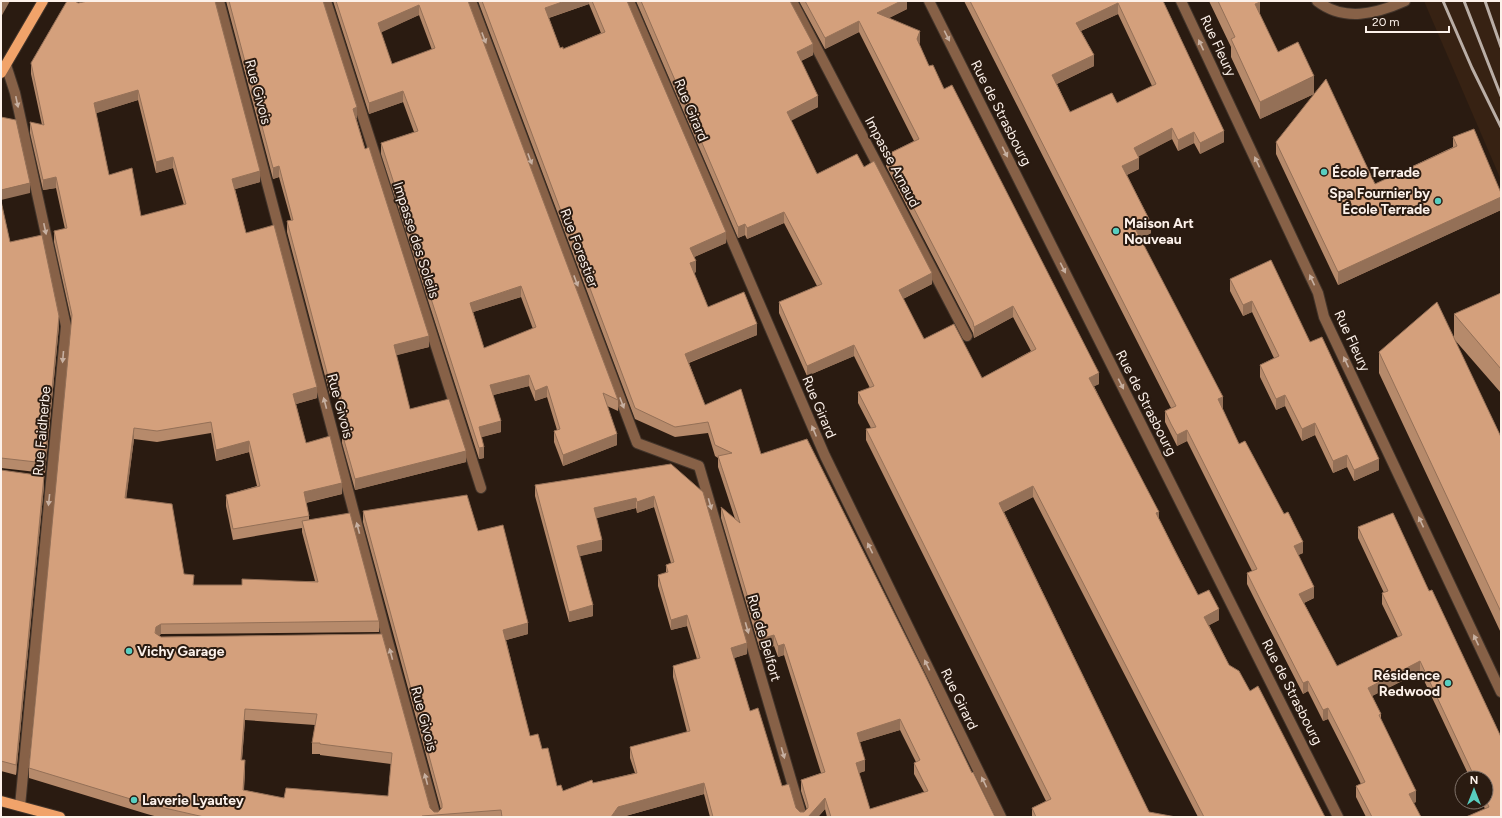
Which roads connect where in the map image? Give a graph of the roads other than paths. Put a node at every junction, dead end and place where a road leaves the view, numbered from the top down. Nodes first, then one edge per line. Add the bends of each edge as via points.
1 (43, 1) edge
2 (219, 1) edge
3 (326, 1) edge
4 (471, 1) edge
5 (629, 1) edge
6 (792, 1) edge
7 (929, 1) edge
8 (1181, 1) edge
9 (1317, 1) edge
10 (1400, 3) edge
11 (3, 69) edge
12 (967, 336) dead end
13 (699, 466) joint
14 (481, 488) dead end
15 (387, 638) junction
16 (374, 639) edge
17 (1501, 692) edge
18 (1, 801) edge
19 (20, 806) junction
20 (60, 817) edge
21 (436, 817) edge
22 (802, 817) edge
23 (1001, 817) edge
24 (1338, 817) edge

1 - 11 main road
15 -> 2 street, Rue Givois
3 - 14 street, Impasse des Soleils
4 -> 13 street, Rue Forestier via 637,443
23 -> 5 street, Rue Girard via 825,456
6 - 12 street, Impasse Arnaud
7 -> 24 street, Rue de Strasbourg
17 -> 8 street, Rue Fleury via 1324,317 1318,293
9 - 10 street via 1333,11 1349,14 1370,13
11 -> 19 street, Rue Faidherbe via 15,93 66,326 47,480
13 -> 22 street, Rue de Belfort
15 - 16 street
21 -> 15 street, Rue Givois
18 - 19 main road
19 - 20 main road

